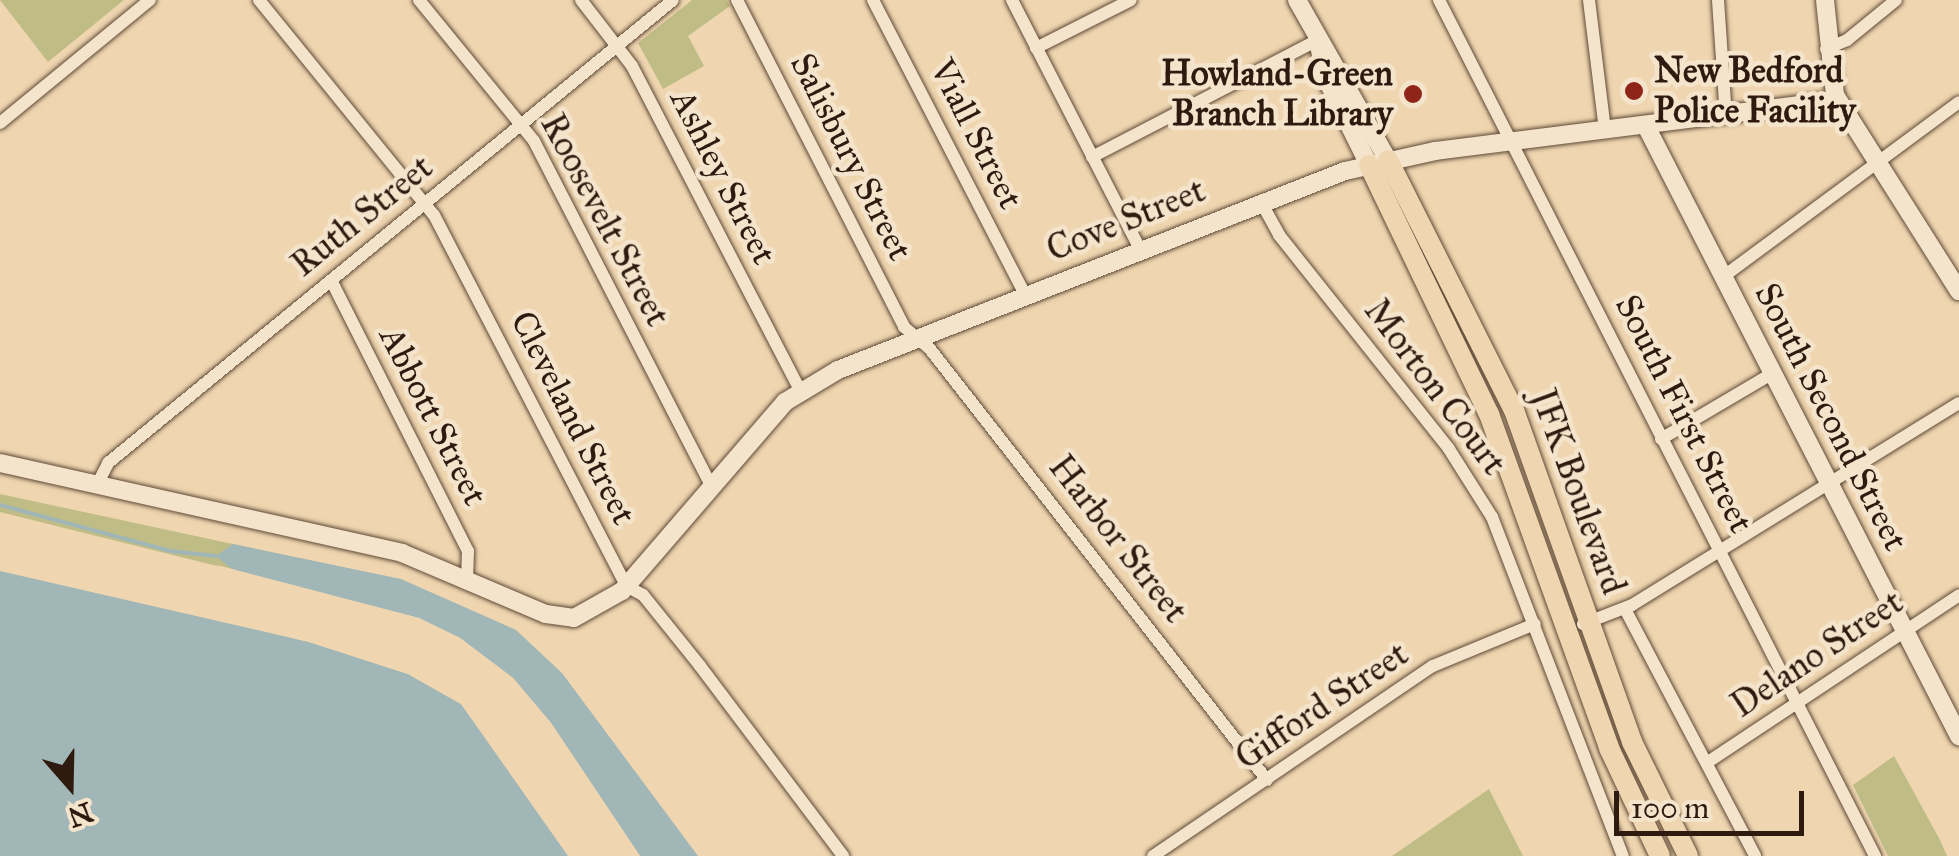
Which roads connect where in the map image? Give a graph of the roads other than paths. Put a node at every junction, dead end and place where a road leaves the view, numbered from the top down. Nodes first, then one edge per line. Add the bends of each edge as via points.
1 (150, 0) edge
2 (260, 0) edge
3 (419, 0) edge
4 (580, 0) edge
5 (674, 0) edge
6 (737, 0) edge
7 (873, 0) edge
8 (1012, 0) edge
9 (1131, 0) edge
10 (1297, 0) edge
11 (1440, 0) edge
12 (1589, 0) edge
13 (1718, 0) edge
14 (1825, 0) edge
15 (1896, 0) edge
16 (1318, 40) junction
17 (618, 46) junction
18 (1036, 48) junction
19 (1826, 48) junction
20 (1837, 100) junction
21 (1959, 102) edge
22 (1726, 117) junction
23 (0, 123) edge
24 (521, 125) junction
25 (1646, 126) junction
26 (1605, 130) junction
27 (1511, 141) junction
28 (1092, 157) junction
29 (1379, 162) junction
30 (1878, 167) junction
31 (1261, 202) junction
32 (426, 203) junction
33 (1140, 249) junction
34 (1953, 266) edge
35 (1724, 276) junction
36 (331, 280) junction
37 (1959, 290) edge
38 (1025, 295) junction
39 (917, 338) junction
40 (1773, 373) junction
41 (800, 390) junction
42 (1959, 402) edge
43 (1661, 439) junction
44 (0, 463) edge
45 (1830, 483) junction
46 (96, 484) junction
47 (711, 486) junction
48 (1720, 551) junction
49 (467, 580) junction
50 (626, 586) junction
51 (1959, 595) edge
52 (1626, 609) junction
53 (1591, 621) junction
54 (1535, 624) junction
55 (1568, 628) junction
56 (1904, 633) junction
57 (1801, 702) junction
58 (1959, 736) edge
59 (1708, 762) junction
60 (1266, 780) junction
61 (843, 856) edge
62 (1153, 856) edge
63 (1623, 856) edge
64 (1660, 856) edge
65 (1688, 856) edge
66 (1755, 856) edge
67 (1875, 856) edge

1 - 23 street
2 - 32 street, Cleveland Street
3 - 24 street, Roosevelt Street
4 - 17 street, Ashley Street
5 - 17 street, Ruth Street
6 - 39 street, Salisbury Street via 904,327
7 - 38 street, Viall Street
8 - 18 street
9 - 18 street
10 - 16 main road
11 - 27 street, South First Street
12 - 26 street
13 - 22 street
14 - 19 main road
15 - 19 street via 1847,40
16 - 28 street
16 - 29 main road via 1325,76
17 - 24 street, Ruth Street
17 - 41 street, Ashley Street
18 - 28 street
19 - 20 main road
20 - 22 main road, Cove Street
20 - 30 main road
21 - 30 street
22 - 25 main road, Cove Street
24 - 32 street, Ruth Street
24 - 47 street, Roosevelt Street
25 - 26 main road, Cove Street
25 - 35 main road, South Second Street
26 - 27 main road, Cove Street
27 - 29 main road, Cove Street
27 - 43 street, South First Street
28 - 33 street
29 - 31 main road, Cove Street
29 - 53 main road, JFK Boulevard via 1498,371
29 - 55 main road, JFK Boulevard via 1489,414
30 - 34 main road
30 - 35 street
31 - 33 main road, Cove Street
31 - 54 street, Morton Court via 1279,235 1472,482
32 - 36 street, Ruth Street
32 - 50 street, Cleveland Street
33 - 38 main road, Cove Street
34 - 37 main road
35 - 40 main road, South Second Street
36 - 46 street, Ruth Street via 108,463
36 - 49 street, Abbott Street via 468,551
38 - 39 main road, Cove Street
39 - 41 main road, Cove Street
39 - 60 street, Harbor Street
40 - 43 street
40 - 45 main road, South Second Street
41 - 47 main road, Cove Street
42 - 45 street
43 - 48 street, South First Street
44 - 46 main road
45 - 48 street
45 - 56 main road, South Second Street
46 - 49 main road via 402,553
47 - 50 main road, Cove Street
48 - 52 street
48 - 57 street, South First Street
49 - 50 main road, Cove Street via 546,614 586,615
50 - 61 street, Cleveland Street via 643,595 689,652
51 - 56 street, Delano Street
52 - 53 street
52 - 59 street
53 - 55 street
53 - 65 main road, JFK Boulevard via 1642,766
54 - 60 street, Gifford Street via 1433,666
54 - 63 street, Morton Court via 1586,774
55 - 64 main road, JFK Boulevard via 1609,748
56 - 57 street, Delano Street
56 - 58 main road, South Second Street
57 - 59 street, Delano Street
57 - 67 street, South First Street
59 - 66 street
60 - 62 street, Gifford Street

